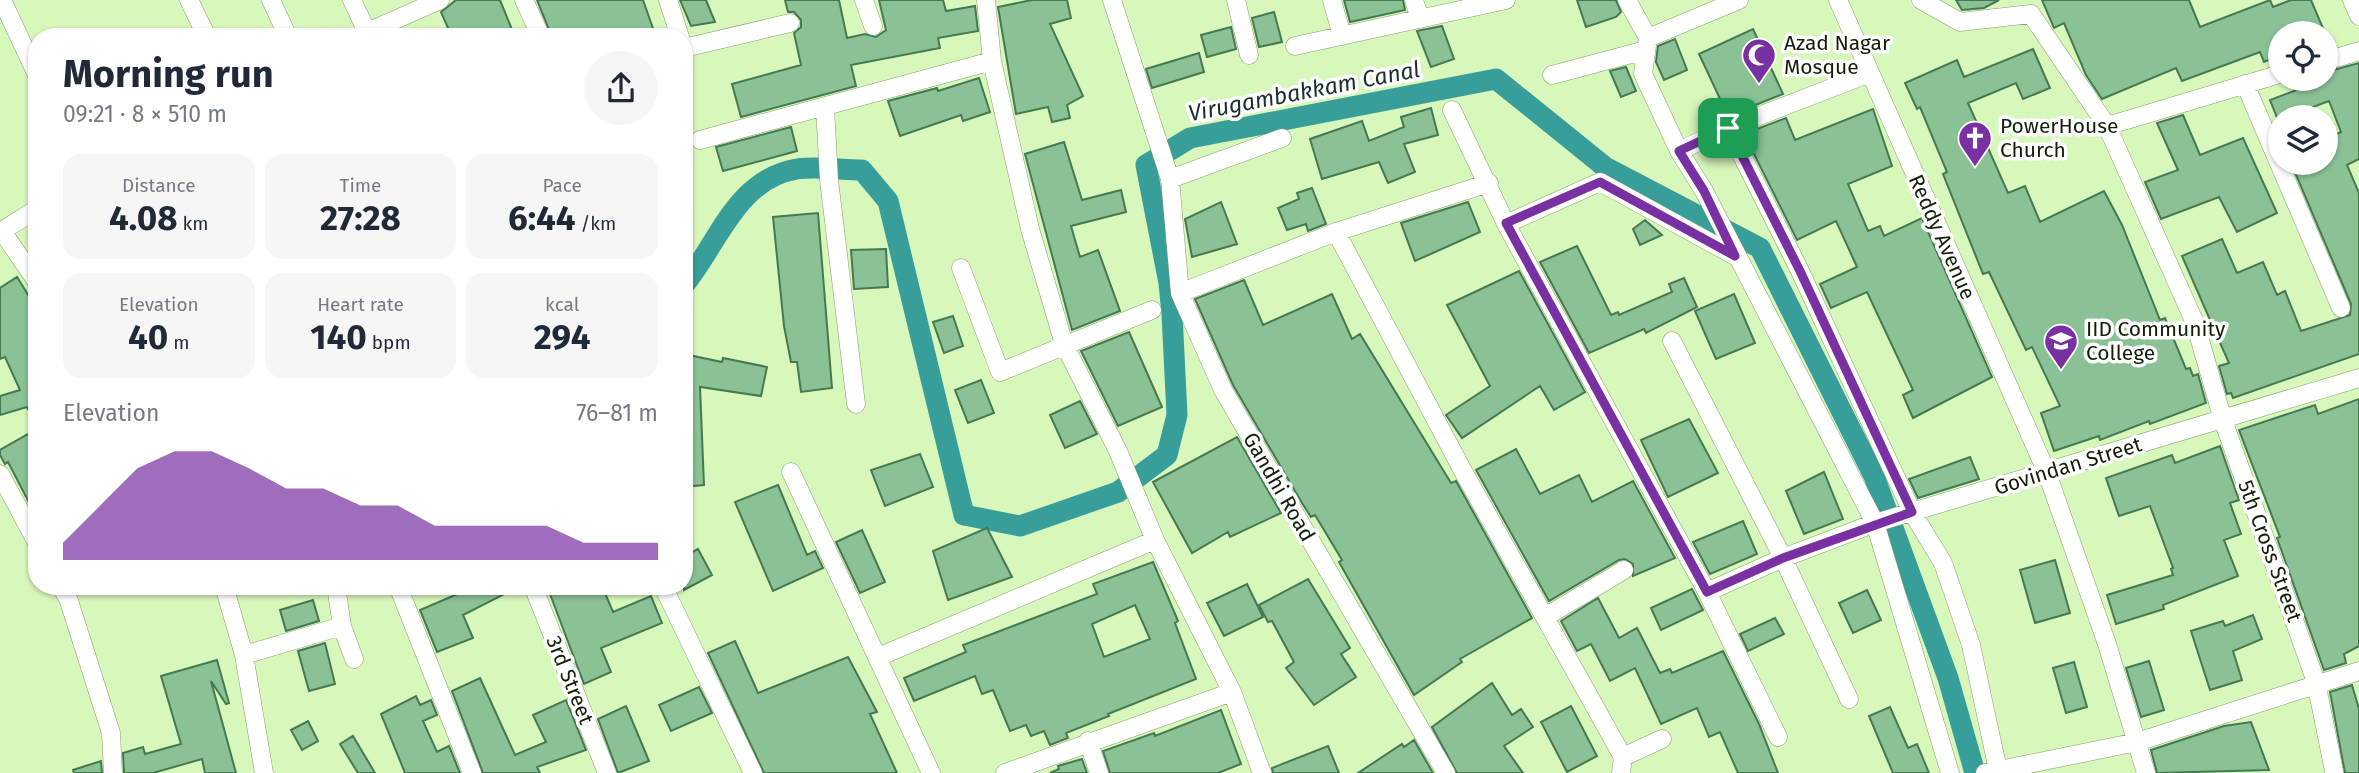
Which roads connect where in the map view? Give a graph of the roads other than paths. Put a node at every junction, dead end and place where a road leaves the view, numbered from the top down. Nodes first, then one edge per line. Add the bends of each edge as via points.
1 (2, 0) edge
2 (189, 0) edge
3 (271, 0) edge
4 (352, 0) edge
5 (437, 0) edge
6 (524, 0) edge
7 (668, 0) edge
8 (864, 0) edge
9 (986, 0) edge
10 (1112, 0) edge
11 (1236, 0) edge
12 (1332, 0) edge
13 (1414, 0) edge
14 (1506, 0) edge
15 (1627, 0) edge
16 (1739, 0) edge
17 (1838, 0) edge
18 (1921, 0) edge
19 (2352, 0) edge
20 (2027, 7) edge
21 (2359, 16) edge
22 (1420, 19) junction
23 (790, 23) dead end
24 (873, 26) dead end
25 (203, 28) edge
26 (284, 28) edge
27 (360, 28) edge
28 (375, 28) edge
29 (537, 28) edge
30 (677, 28) edge
31 (1342, 36) junction
32 (1647, 44) junction
33 (693, 46) edge
34 (1295, 46) dead end
35 (2359, 51) edge
36 (1249, 55) dead end
37 (28, 56) edge
38 (2338, 57) edge
39 (992, 61) junction
40 (1870, 73) junction
41 (1552, 75) dead end
42 (2268, 77) edge
43 (2245, 84) junction
44 (825, 107) junction
45 (1452, 110) dead end
46 (2108, 126) junction
47 (1728, 128) junction
48 (1282, 138) dead end
49 (700, 140) dead end
50 (1679, 151) junction
51 (1170, 179) junction
52 (1489, 183) junction
53 (28, 215) edge
54 (1506, 223) junction
55 (1, 232) edge
56 (1336, 232) junction
57 (1735, 256) junction
58 (961, 268) dead end
59 (28, 270) edge
60 (1180, 293) junction
61 (2341, 309) dead end
62 (1152, 310) dead end
63 (1672, 341) dead end
64 (1065, 344) junction
65 (2359, 378) edge
66 (856, 404) dead end
67 (2223, 420) junction
68 (791, 472) dead end
69 (2047, 473) junction
70 (0, 474) edge
71 (1912, 512) junction
72 (1874, 523) junction
73 (28, 526) edge
74 (1155, 540) junction
75 (1783, 558) junction
76 (1624, 570) dead end
77 (1707, 592) junction
78 (66, 595) edge
79 (227, 595) edge
80 (337, 595) edge
81 (402, 595) edge
82 (537, 595) edge
83 (667, 595) edge
84 (1545, 617) junction
85 (342, 626) junction
86 (244, 654) junction
87 (878, 657) junction
88 (354, 659) dead end
89 (2359, 671) edge
90 (2316, 682) junction
91 (1233, 692) junction
92 (1849, 699) dead end
93 (1778, 737) dead end
94 (1662, 739) dead end
95 (1088, 741) junction
96 (2137, 742) junction
97 (1622, 765) edge
98 (1991, 771) edge
99 (2334, 771) dead end
100 (113, 773) edge
101 (264, 773) edge
102 (472, 773) edge
103 (607, 773) edge
104 (753, 773) edge
105 (931, 773) edge
106 (1005, 773) edge
107 (1099, 773) edge
108 (1262, 773) edge
109 (1446, 773) edge
110 (1950, 773) edge
111 (2146, 773) edge

1 - 37 street
2 - 25 street
3 - 26 street
4 - 27 street
5 - 28 street
6 - 29 street
7 - 30 street
8 - 24 street
9 - 39 street
10 - 51 street, Gandhi Road
11 - 36 street
12 - 31 street
13 - 22 street
14 - 22 street
15 - 32 street
16 - 32 street
17 - 40 street, Reddy Avenue
18 - 20 street via 1960,22
19 - 21 street
20 - 46 street, 5th Cross Street
22 - 31 street
23 - 33 street
31 - 34 street
32 - 41 street
32 - 50 street via 1643,74
35 - 38 street
39 - 44 street
39 - 64 street via 1030,229
40 - 47 street
40 - 69 street, Reddy Avenue
42 - 43 street
43 - 46 street
43 - 61 street
44 - 49 street
44 - 66 street via 829,180
45 - 52 street
46 - 67 street, 5th Cross Street via 2196,323
47 - 50 street
47 - 71 street
48 - 51 street
50 - 57 street
51 - 60 street, Gandhi Road
52 - 54 street
52 - 56 street
53 - 55 street
54 - 57 street via 1600,182
54 - 77 street
55 - 59 street
56 - 60 street
56 - 84 street
57 - 72 street
58 - 64 street via 1000,372
60 - 109 street, Gandhi Road via 1223,390
62 - 64 street
63 - 75 street
64 - 74 street via 1118,451
65 - 67 street, Govindan Street
67 - 69 street, Govindan Street
67 - 90 street, 5th Cross Street
68 - 87 street
69 - 71 street, Govindan Street
69 - 96 street, Reddy Avenue
70 - 73 street
71 - 72 street, Govindan Street
71 - 98 street via 1943,563 1971,645
72 - 75 street, Govindan Street
72 - 110 street
74 - 87 street
74 - 91 street
75 - 77 street, Govindan Street
75 - 92 street
76 - 84 street
77 - 93 street
78 - 100 street via 111,733
79 - 86 street
80 - 85 street
81 - 102 street
82 - 103 street, 3rd Street
83 - 104 street
84 - 97 street
85 - 86 street
85 - 88 street
86 - 101 street
87 - 105 street
89 - 90 street
90 - 96 street
90 - 99 street, 5th Cross Street
91 - 95 street
91 - 108 street
94 - 97 street
95 - 106 street
95 - 107 street
96 - 98 street
96 - 111 street, Reddy Avenue

